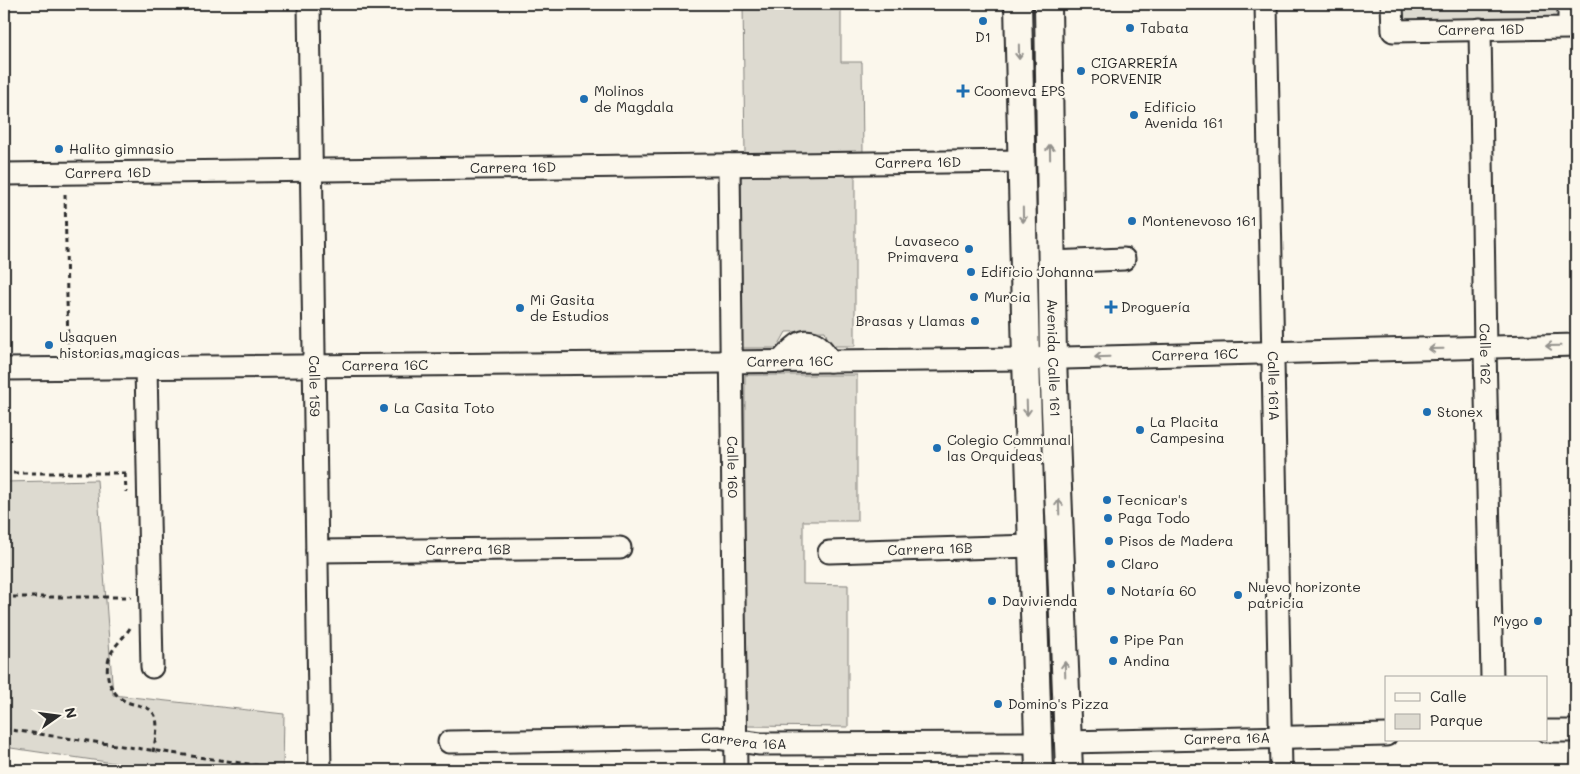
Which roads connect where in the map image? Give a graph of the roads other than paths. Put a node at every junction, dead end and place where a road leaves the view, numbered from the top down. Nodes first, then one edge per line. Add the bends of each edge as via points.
1 (309, 4) edge
2 (1018, 4) edge
3 (1048, 4) edge
4 (1266, 4) edge
5 (1392, 4) edge
6 (1569, 4) edge
7 (1480, 29) junction
8 (1022, 161) junction
9 (729, 165) junction
10 (311, 170) junction
11 (4, 174) edge
12 (1124, 259) dead end
13 (1051, 262) junction
14 (1576, 345) edge
15 (1485, 348) junction
16 (1272, 353) junction
17 (1053, 359) junction
18 (1026, 360) junction
19 (732, 362) junction
20 (314, 366) junction
21 (146, 368) junction
22 (4, 369) edge
23 (1032, 546) junction
24 (620, 548) dead end
25 (317, 551) junction
26 (828, 552) dead end
27 (152, 668) dead end
28 (1492, 676) edge
29 (1548, 731) edge
30 (1576, 731) edge
31 (1385, 735) edge
32 (1280, 737) junction
33 (736, 741) junction
34 (448, 742) dead end
35 (1038, 742) junction
36 (1068, 742) junction
37 (320, 770) edge
38 (736, 770) edge
39 (1039, 770) edge
40 (1069, 770) edge
41 (1281, 770) edge

1 - 10 street, Calle 159
2 -> 8 main road, Avenida Calle 161
13 -> 3 main road, Avenida Calle 161
4 - 16 street, Calle 161A
5 - 7 street, Carrera 16D via 1393,31
6 - 7 street, Carrera 16D via 1569,28
7 - 15 street, Calle 162
8 - 9 street, Carrera 16D
8 -> 18 main road, Avenida Calle 161
9 - 10 street, Carrera 16D
9 - 19 street, Calle 160
10 - 11 street, Carrera 16D
10 - 20 street, Calle 159
12 - 13 street
13 - 17 main road, Avenida Calle 161
14 -> 15 street, Carrera 16C
15 -> 16 street, Carrera 16C
15 - 28 street, Calle 162
16 -> 17 street, Carrera 16C
16 - 32 street, Calle 161A
17 - 18 street, Carrera 16C
36 -> 17 main road, Avenida Calle 161
18 - 19 street, Carrera 16C
18 -> 23 main road, Avenida Calle 161
19 - 20 street, Carrera 16C
19 - 33 street, Calle 160
20 - 21 street, Carrera 16C
20 - 25 street, Calle 159
21 - 22 street, Carrera 16C
21 - 27 street
23 - 26 street, Carrera 16B
23 - 35 main road, Avenida Calle 161
24 - 25 street, Carrera 16B
25 - 37 street, Calle 159
29 - 30 street
31 - 32 street, Carrera 16A
32 - 36 street, Carrera 16A
32 - 41 street, Calle 161A
33 - 34 street, Carrera 16A via 717,738
33 - 35 street, Carrera 16A via 760,744
33 - 38 street, Calle 160
35 - 39 main road, Avenida Calle 161
36 - 40 main road, Avenida Calle 161

